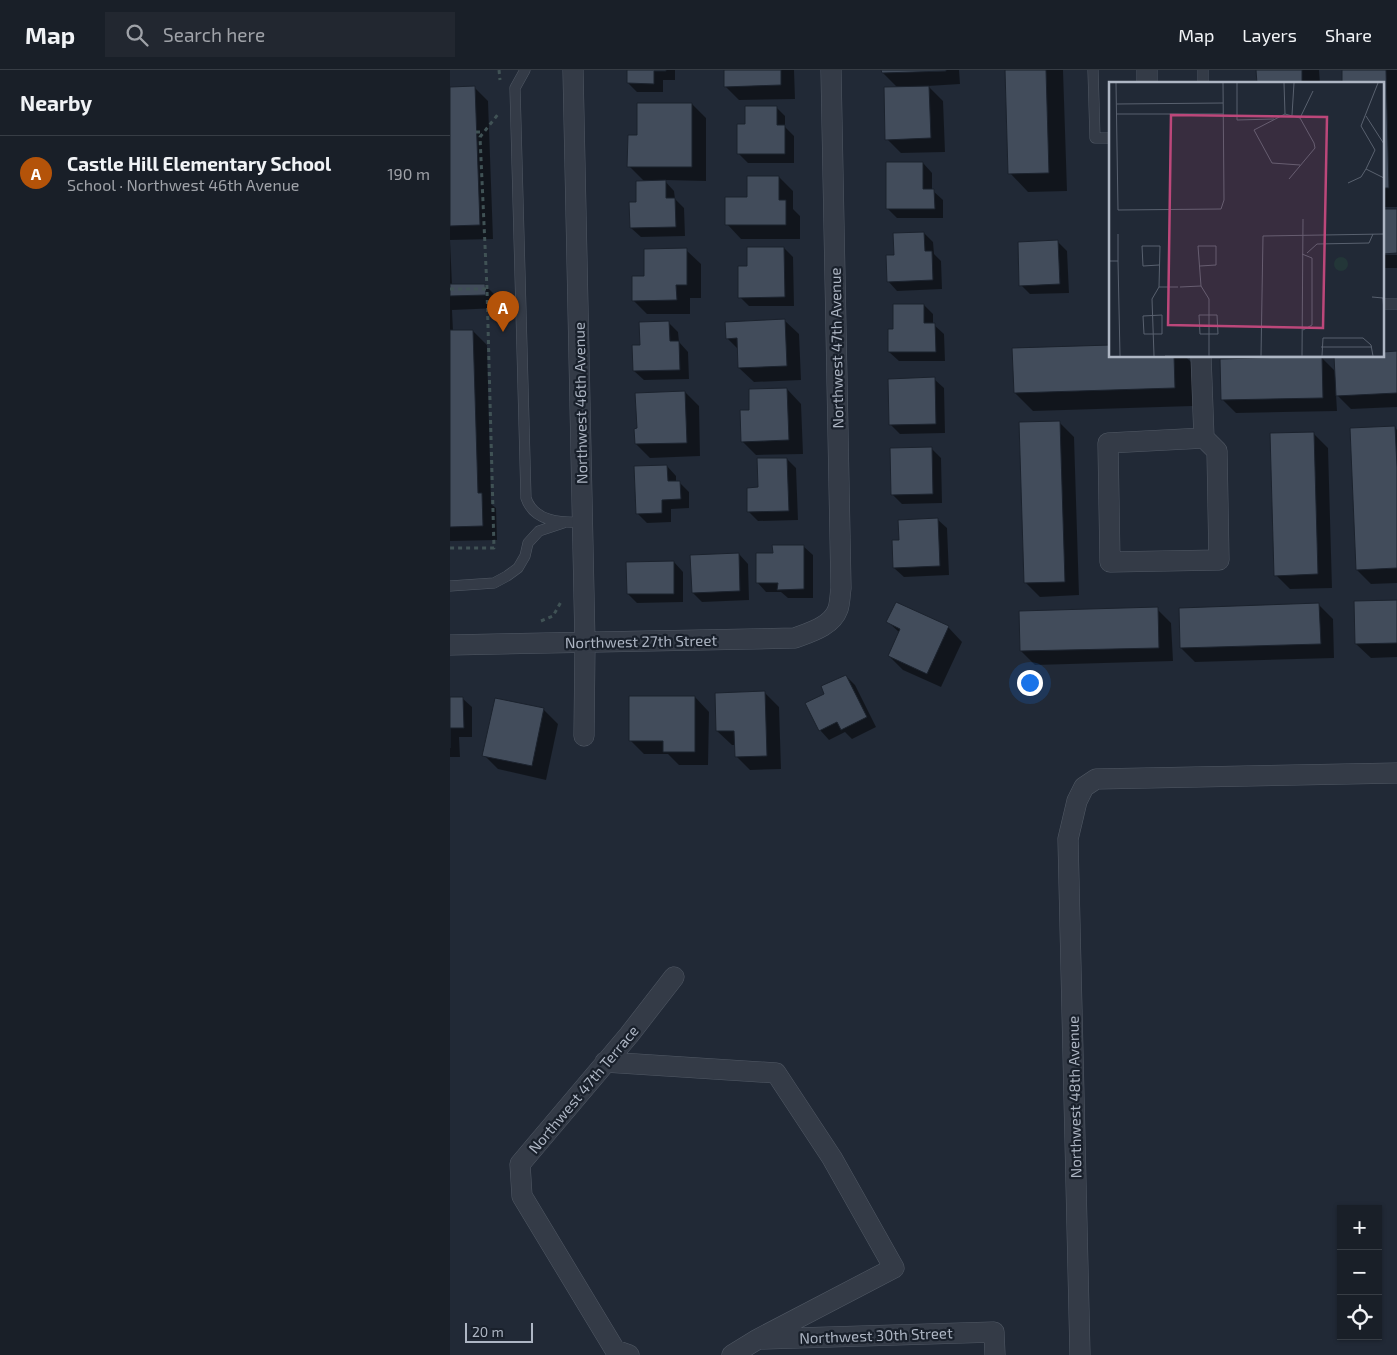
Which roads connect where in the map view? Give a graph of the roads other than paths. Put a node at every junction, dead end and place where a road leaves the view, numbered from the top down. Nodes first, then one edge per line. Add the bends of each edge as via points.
1 (525, 70) edge
2 (573, 70) edge
3 (831, 70) edge
4 (1093, 70) edge
5 (1109, 138) edge
6 (1384, 304) edge
7 (1397, 304) edge
8 (1201, 358) edge
9 (1204, 438) junction
10 (573, 523) junction
11 (450, 586) edge
12 (828, 623) joint
13 (586, 643) junction
14 (450, 645) edge
15 (584, 736) dead end
16 (1397, 773) edge
17 (674, 977) dead end
18 (604, 1062) junction
19 (758, 1339) junction
20 (619, 1353) edge
21 (732, 1355) edge
22 (995, 1355) edge
23 (1080, 1355) edge

1 - 10 lane via 516,88 526,498 534,513
2 - 10 street, Northwest 46th Avenue
3 - 12 street, Northwest 47th Avenue via 841,588 838,609
4 - 5 lane via 1095,138
6 - 7 lane
8 - 9 street
9 - 9 street via 1108,443 1110,562 1219,560 1217,451
10 - 11 lane via 539,531 528,543 518,568 494,583
10 - 13 street, Northwest 46th Avenue
12 - 13 street, Northwest 27th Street via 795,638
13 - 14 street, Northwest 27th Street
13 - 15 street, Northwest 46th Avenue
16 - 23 street, Northwest 48th Avenue via 1096,779 1084,787 1077,801 1068,839
17 - 18 street, Northwest 47th Terrace
18 - 19 street via 776,1073 832,1158 894,1268
18 - 20 street, Northwest 47th Terrace via 520,1164 522,1196
19 - 21 street
19 - 22 street, Northwest 30th Street via 994,1332

